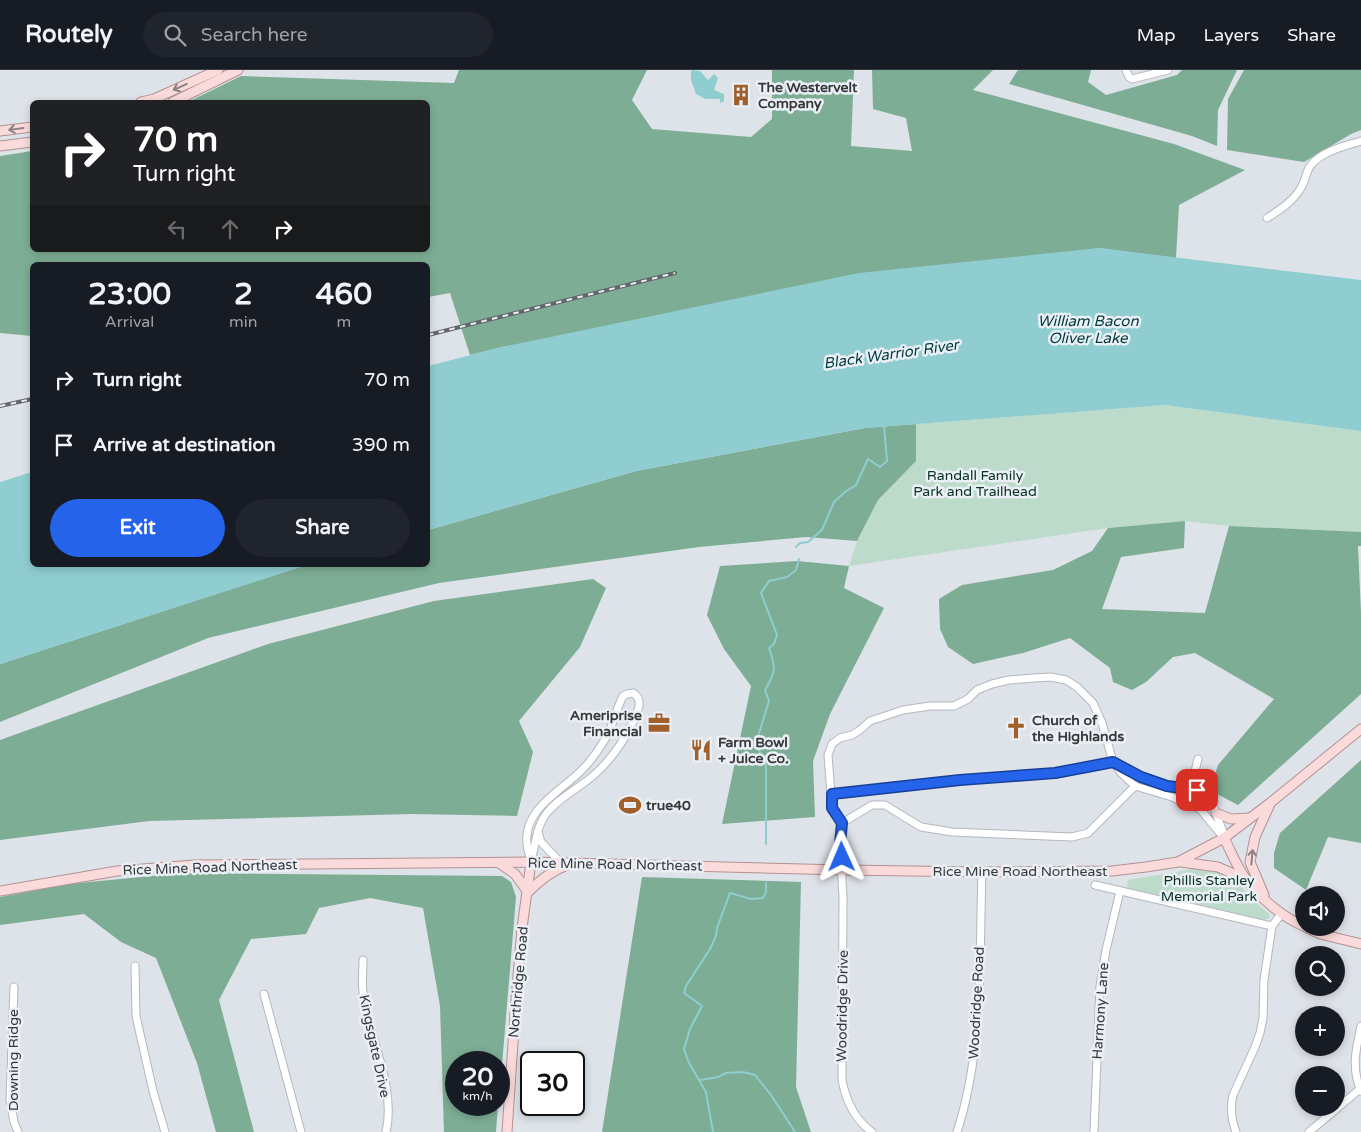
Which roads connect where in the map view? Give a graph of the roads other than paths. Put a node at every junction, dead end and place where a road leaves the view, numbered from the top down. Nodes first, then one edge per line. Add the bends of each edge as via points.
1 (218, 70) edge
2 (238, 70) edge
3 (1126, 70) edge
4 (1168, 70) edge
5 (150, 100) edge
6 (177, 100) edge
7 (30, 127) edge
8 (0, 131) edge
9 (1361, 141) edge
10 (30, 142) edge
11 (0, 146) edge
12 (1267, 218) dead end
13 (1361, 729) edge
14 (1198, 759) dead end
15 (1113, 762) junction
16 (1135, 786) junction
17 (1197, 790) junction
18 (832, 794) junction
19 (1270, 803) junction
20 (1216, 813) junction
21 (1250, 818) junction
22 (842, 823) junction
23 (538, 830) junction
24 (1224, 838) junction
25 (499, 862) junction
26 (531, 862) junction
27 (1178, 862) junction
28 (565, 863) junction
29 (843, 870) junction
30 (982, 872) junction
31 (1245, 879) junction
32 (1095, 885) dead end
33 (0, 891) edge
34 (1120, 891) junction
35 (528, 892) junction
36 (1268, 902) junction
37 (1282, 914) junction
38 (1295, 921) edge
39 (1272, 926) junction
40 (1328, 936) edge
41 (1361, 944) edge
42 (363, 960) dead end
43 (135, 966) dead end
44 (14, 987) dead end
45 (264, 994) dead end
46 (1361, 1026) edge
47 (1360, 1090) edge
48 (18, 1132) edge
49 (165, 1132) edge
50 (301, 1132) edge
51 (386, 1132) edge
52 (507, 1132) edge
53 (872, 1132) edge
54 (957, 1132) edge
55 (1094, 1132) edge
56 (1236, 1132) edge
57 (1308, 1132) edge

1 -> 5 main road
2 - 6 main road
3 - 4 street via 1132,79
7 -> 8 main road
9 - 12 street via 1316,160 1297,193 1281,210
10 - 11 main road
13 - 19 main road, Rice Mine Road Northeast
14 - 17 street via 1194,775
15 - 16 street
15 - 17 street via 1167,786
15 - 18 street via 1055,773
15 - 18 street via 1093,703 1077,687 1066,680 1050,678 1010,680 977,690 954,706 930,706 886,715 870,721 852,735 840,738 832,744 828,756
16 - 22 street via 1088,833 1072,837 952,832 921,826 885,805 872,805
16 - 24 street via 1200,809
17 - 20 street
18 - 22 street via 832,808
19 - 21 main road, Rice Mine Road Northeast
36 -> 19 main road via 1250,862 1255,837
20 - 21 main road via 1231,819
20 - 24 street
21 - 24 main road, Rice Mine Road Northeast
22 - 29 street, Woodridge Drive
23 - 26 street
23 - 26 street via 557,803 610,759 639,709 637,695 623,696 609,732 589,762 541,806 529,829 527,842
23 - 28 street via 541,842
24 - 27 main road, Rice Mine Road Northeast
24 - 31 main road
25 - 26 main road, Rice Mine Road Northeast
25 - 33 main road, Rice Mine Road Northeast via 194,865 117,871
25 - 35 main road via 515,874
26 - 28 main road, Rice Mine Road Northeast
26 - 35 main road, Northridge Road
27 - 30 main road, Rice Mine Road Northeast via 1112,871
27 - 31 main road via 1218,867
28 - 29 main road, Rice Mine Road Northeast
28 - 35 main road
29 - 30 main road, Rice Mine Road Northeast
29 - 53 street, Woodridge Drive via 842,1080 851,1109
30 - 54 street, Woodridge Road via 976,1038 970,1083
31 - 36 main road
32 - 34 street, Rice Mine Road Northeast
34 - 39 street, Rice Mine Road Northeast
34 - 55 street, Harmony Lane via 1100,986
35 - 52 main road, Northridge Road via 515,1004
36 - 37 main road
37 - 38 main road
37 - 39 street
39 - 56 street via 1260,1033 1231,1103
40 - 41 main road
42 - 51 street, Kingsgate Drive via 364,1000 388,1096
43 - 49 street via 136,1016
44 - 48 street, Downing Ridge via 10,1100
45 - 50 street
46 - 47 street via 1355,1063
47 - 57 street

